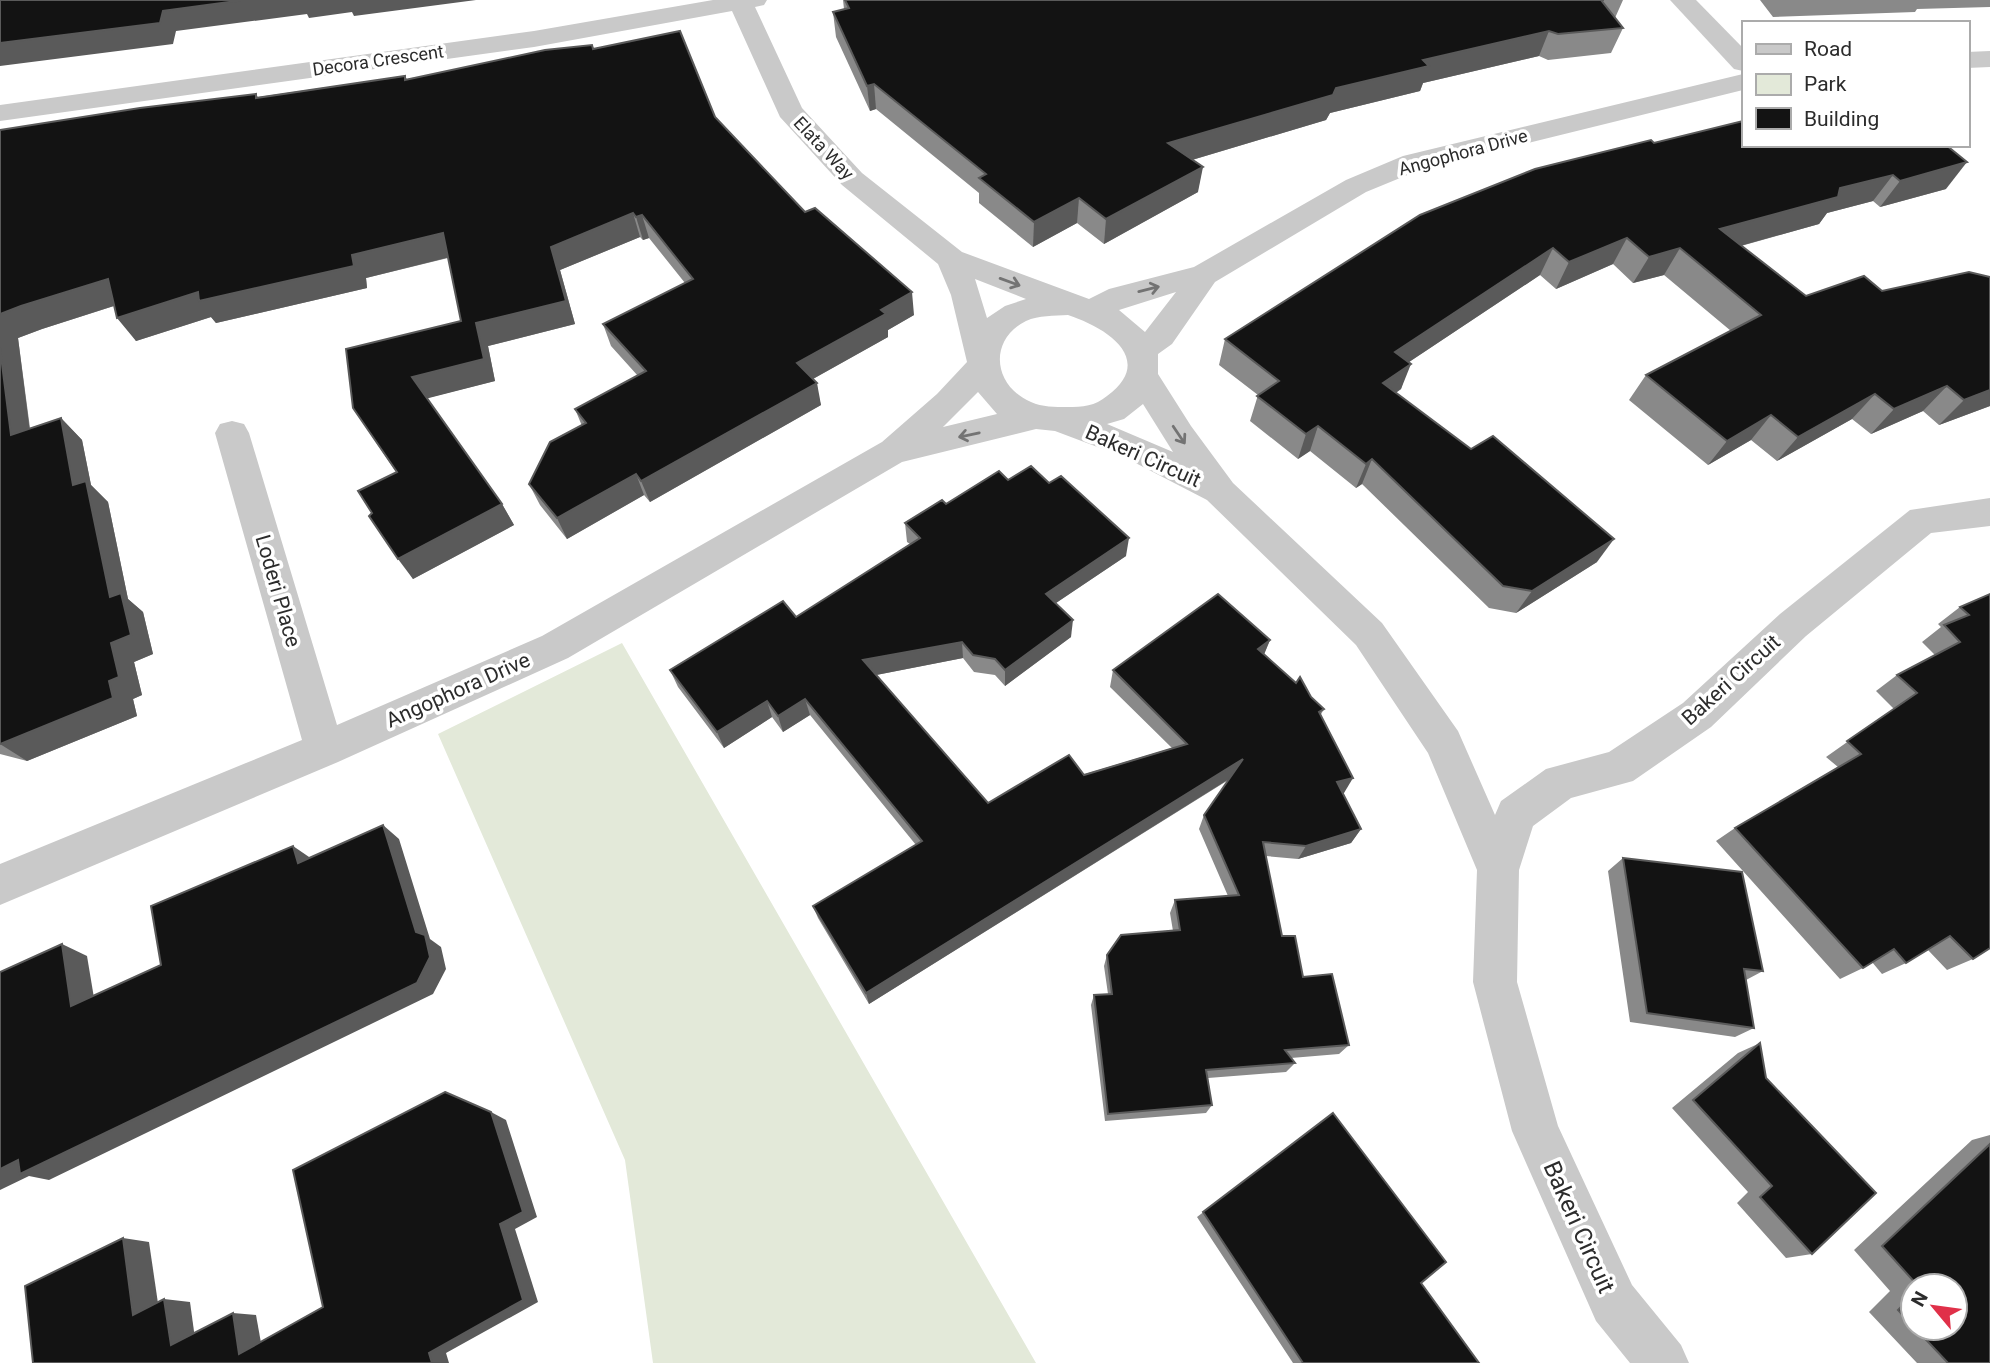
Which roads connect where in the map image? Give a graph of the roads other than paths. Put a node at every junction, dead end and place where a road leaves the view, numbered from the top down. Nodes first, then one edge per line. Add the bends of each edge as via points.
1 (1682, 0) edge
2 (748, 1) edge
3 (1990, 59) edge
4 (1969, 60) edge
5 (1742, 62) edge
6 (1742, 82) edge
7 (0, 113) edge
8 (951, 259) junction
9 (1204, 275) junction
10 (1083, 307) junction
11 (981, 361) junction
12 (1143, 363) junction
13 (1050, 419) junction
14 (232, 433) dead end
15 (894, 452) junction
16 (1222, 492) junction
17 (1990, 512) edge
18 (324, 749) junction
19 (1498, 870) junction
20 (0, 885) edge
21 (1663, 1363) edge

1 - 5 street
2 - 7 street, Decora Crescent via 534,39
2 - 8 street, Elata Way via 790,111 852,179
3 - 4 street
6 - 9 street, Angophora Drive via 1413,162 1356,186
8 -> 10 street, Elata Way
8 - 11 street, Elata Way via 966,295
10 -> 9 street, Angophora Drive
9 - 12 street, Angophora Drive
10 - 11 street via 1031,308 1007,318 989,337
10 - 12 street via 1131,331
11 - 13 street via 989,387 1006,404
11 - 15 street, Angophora Drive via 949,403
12 - 13 street via 1132,396 1116,408 1091,418
12 -> 16 street, Bakeri Circuit via 1179,435
13 -> 15 street, Angophora Drive
13 - 16 street, Bakeri Circuit via 1136,448
14 - 18 street, Loderi Place
15 - 18 street, Angophora Drive via 555,647
16 - 19 street, Bakeri Circuit via 1369,634 1444,743
17 - 19 street, Bakeri Circuit via 1922,520 1793,625 1697,715 1619,768 1560,782 1527,806 1517,814
18 - 20 street, Angophora Drive
19 - 21 street, Bakeri Circuit via 1495,982 1536,1131 1614,1303

